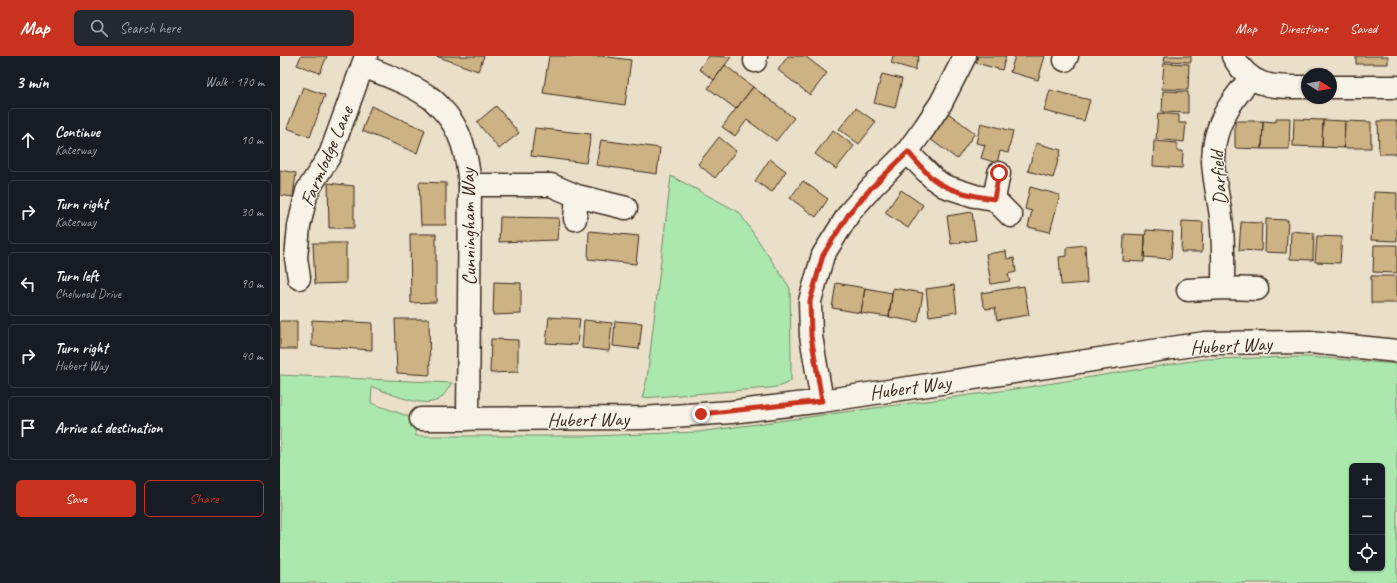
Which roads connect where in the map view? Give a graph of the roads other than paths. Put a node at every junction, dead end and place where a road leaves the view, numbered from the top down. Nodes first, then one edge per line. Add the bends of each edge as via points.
1 (965, 56) edge
2 (1233, 56) edge
3 (365, 61) edge
4 (1251, 78) junction
5 (1301, 87) edge
6 (1337, 87) edge
7 (1397, 87) edge
8 (908, 152) junction
9 (999, 173) dead end
10 (470, 185) junction
11 (577, 196) junction
12 (994, 199) junction
13 (626, 208) dead end
14 (1011, 216) dead end
15 (575, 219) dead end
16 (292, 265) edge
17 (1223, 288) junction
18 (1257, 289) dead end
19 (1188, 290) dead end
20 (1397, 351) edge
21 (822, 401) junction
22 (468, 419) junction
23 (421, 420) dead end

1 - 8 street via 941,103
2 - 4 street
3 - 10 street, Cunningham Way via 430,97 449,116 461,138 468,161
3 - 16 street, Farmlodge Lane via 330,156 307,191
4 - 5 street via 1276,87
4 - 17 street, Darfield via 1228,107 1215,141 1213,161 1223,241
6 - 7 street
8 - 12 street via 944,186
8 - 21 street via 850,212 823,255 810,301 811,336
9 - 12 street
10 - 11 street via 551,186
10 - 22 street, Cunningham Way
11 - 13 street
11 - 15 street
12 - 14 street
17 - 18 street
17 - 19 street
20 - 21 street, Hubert Way via 1310,342 1205,343
21 - 22 street, Hubert Way via 643,418
22 - 23 street, Hubert Way

